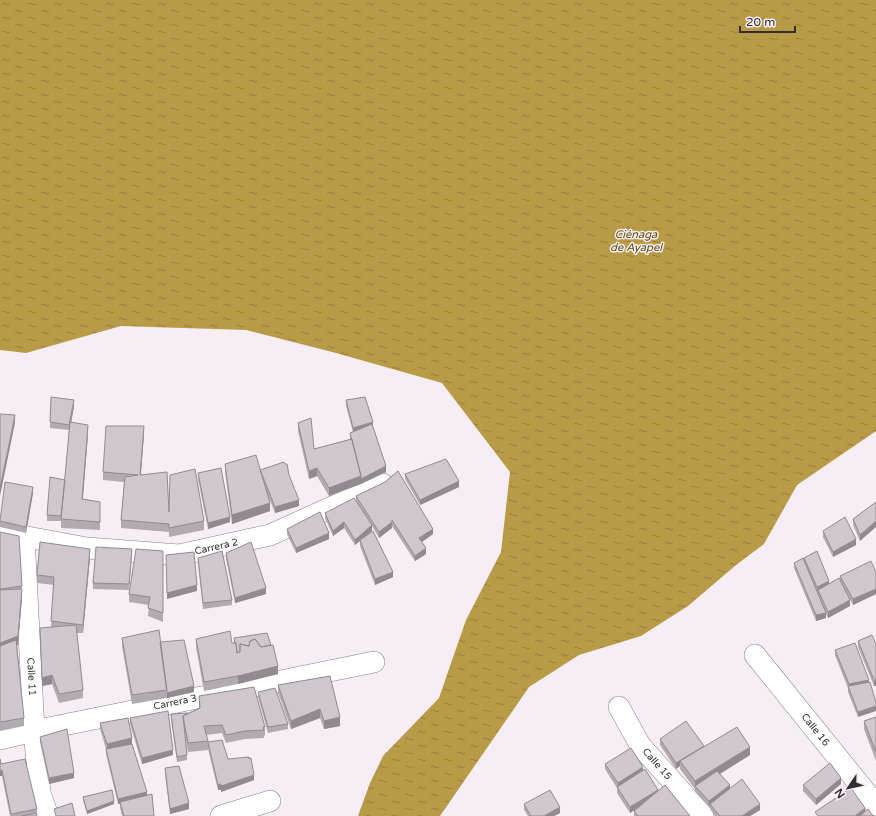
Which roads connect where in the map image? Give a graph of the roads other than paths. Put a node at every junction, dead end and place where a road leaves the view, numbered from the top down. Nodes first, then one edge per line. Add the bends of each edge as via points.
1 (398, 477) edge
2 (0, 532) edge
3 (24, 536) junction
4 (755, 655) dead end
5 (374, 662) dead end
6 (619, 707) dead end
7 (34, 730) junction
8 (0, 739) edge
9 (270, 801) dead end
10 (876, 805) edge
11 (48, 816) edge
12 (221, 816) edge
13 (703, 816) edge

1 - 3 street, Carrera 2 via 270,535 179,555 87,548
2 - 3 street, Carrera 2
3 - 7 street, Calle 11
4 - 10 street, Calle 16
5 - 7 street, Carrera 3
6 - 13 street, Calle 15 via 640,745
7 - 8 street, Carrera 3
7 - 11 street, Calle 11 via 40,793
9 - 12 street

